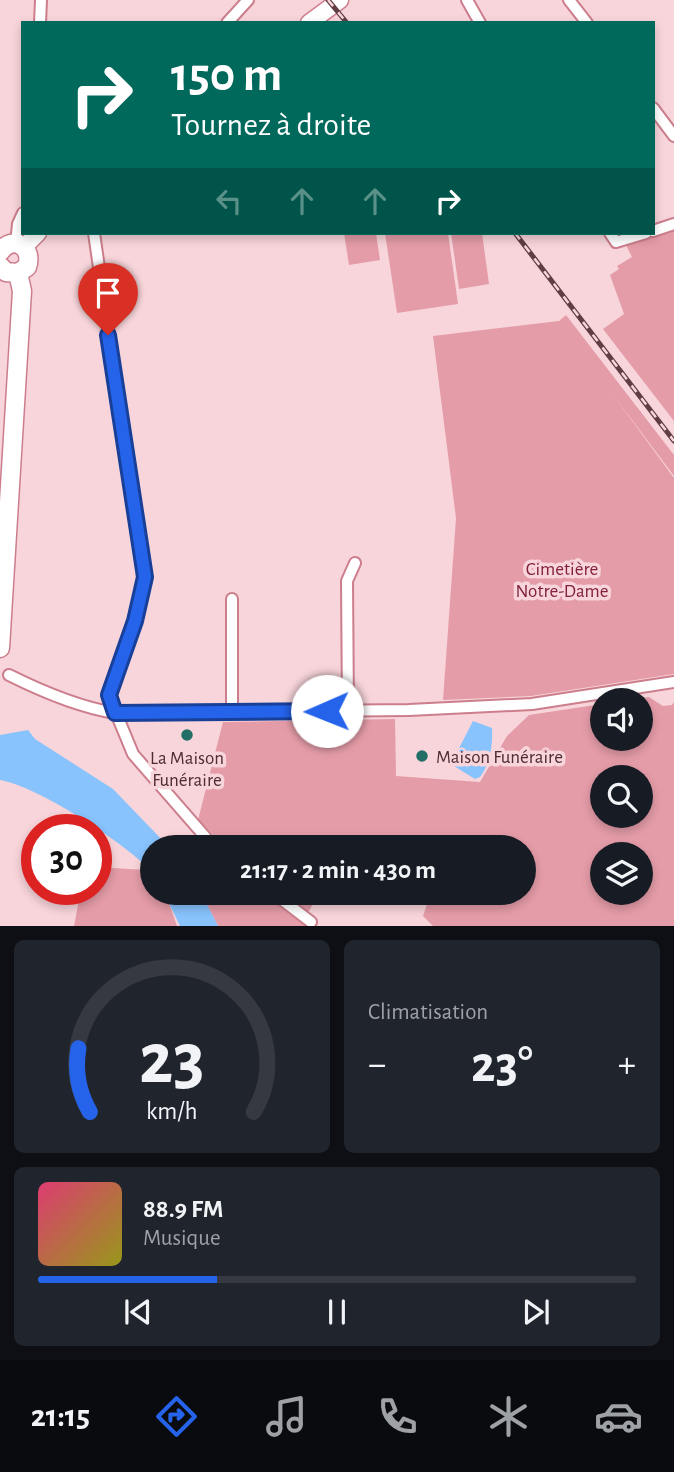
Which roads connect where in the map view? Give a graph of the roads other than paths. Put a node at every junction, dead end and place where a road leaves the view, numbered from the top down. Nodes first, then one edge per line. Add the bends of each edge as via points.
1 (41, 0) edge
2 (248, 0) edge
3 (340, 0) edge
4 (467, 0) edge
5 (569, 0) edge
6 (479, 20) edge
7 (40, 21) edge
8 (229, 21) edge
9 (312, 21) edge
10 (585, 21) edge
11 (655, 111) edge
12 (674, 136) edge
13 (21, 218) edge
14 (674, 225) edge
15 (655, 230) edge
16 (36, 235) edge
17 (94, 235) edge
18 (7, 258) edge
19 (5, 501) edge
20 (355, 563) dead end
21 (2, 592) edge
22 (232, 599) dead end
23 (0, 648) edge
24 (9, 675) dead end
25 (674, 682) edge
26 (348, 710) junction
27 (232, 712) junction
28 (115, 713) junction
29 (203, 835) edge
30 (289, 905) edge
31 (311, 922) dead end

1 - 7 street
2 - 8 street
3 - 9 street
4 - 6 street
5 - 10 street
11 - 12 street
13 - 18 street
14 - 15 street
16 - 18 street
17 - 28 street via 145,577 109,695
18 - 19 main road via 22,291
19 - 21 main road
20 - 26 street via 347,580
21 - 23 main road
22 - 27 street
24 - 28 street via 91,709
25 - 26 street via 532,704
26 - 27 street
27 - 28 street
28 - 29 street via 142,768
30 - 31 street

